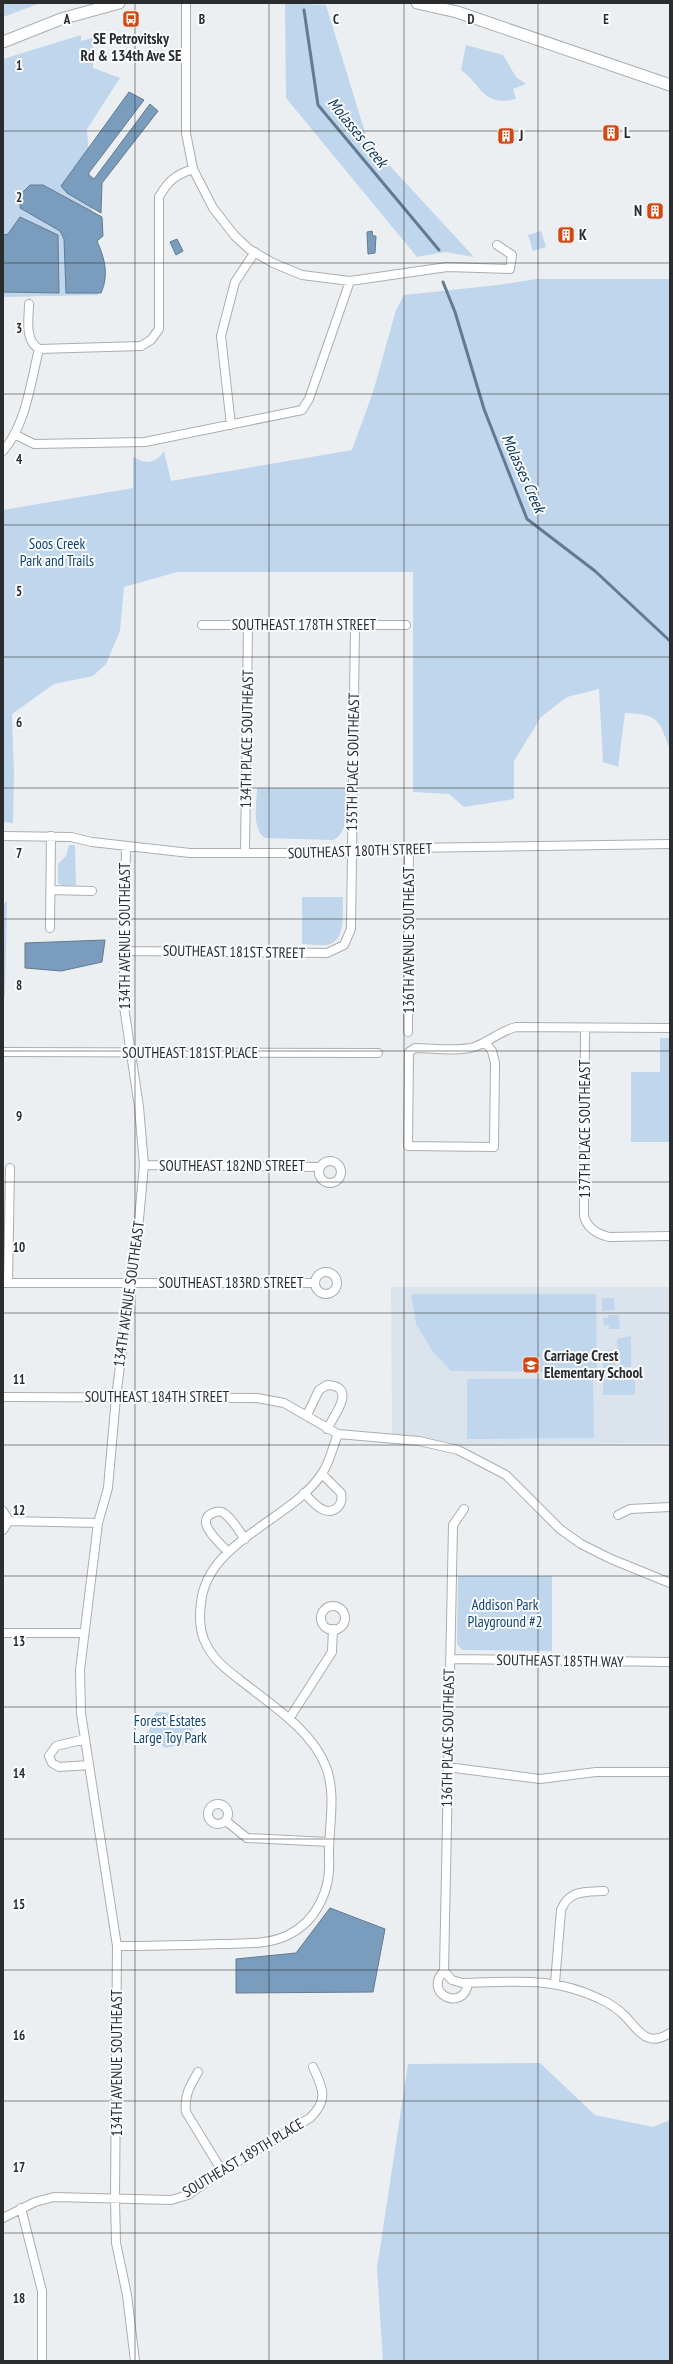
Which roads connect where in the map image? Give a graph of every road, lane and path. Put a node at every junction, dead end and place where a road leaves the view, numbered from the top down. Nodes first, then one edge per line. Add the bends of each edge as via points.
1 (119, 3) edge
2 (186, 3) edge
3 (417, 3) edge
4 (3, 42) edge
5 (670, 85) edge
6 (193, 169) junction
7 (498, 245) dead end
8 (255, 252) junction
9 (350, 281) junction
10 (29, 304) dead end
11 (39, 349) junction
12 (231, 425) junction
13 (14, 434) junction
14 (3, 451) edge
15 (202, 625) dead end
16 (248, 625) junction
17 (355, 625) junction
18 (406, 625) dead end
19 (3, 836) edge
20 (51, 836) junction
21 (670, 844) edge
22 (126, 847) junction
23 (409, 848) junction
24 (245, 853) junction
25 (352, 854) junction
26 (51, 890) junction
27 (92, 891) dead end
28 (50, 928) dead end
29 (344, 945) joint
30 (123, 951) junction
31 (585, 1028) junction
32 (670, 1028) edge
33 (408, 1032) dead end
34 (485, 1042) junction
35 (3, 1052) edge
36 (131, 1052) junction
37 (378, 1054) dead end
38 (144, 1166) junction
39 (320, 1167) dead end
40 (10, 1168) dead end
41 (670, 1236) edge
42 (6, 1283) edge
43 (315, 1283) dead end
44 (129, 1284) junction
45 (3, 1397) edge
46 (116, 1397) junction
47 (307, 1415) junction
48 (327, 1429) junction
49 (338, 1434) junction
50 (322, 1474) junction
51 (304, 1493) junction
52 (670, 1507) edge
53 (464, 1509) dead end
54 (3, 1511) edge
55 (618, 1515) dead end
56 (9, 1521) junction
57 (98, 1523) junction
58 (3, 1530) edge
59 (245, 1539) junction
60 (228, 1552) junction
61 (670, 1582) edge
62 (333, 1629) dead end
63 (3, 1633) edge
64 (83, 1633) junction
65 (450, 1659) junction
66 (670, 1662) edge
67 (289, 1719) junction
68 (85, 1739) junction
69 (89, 1765) junction
70 (448, 1767) junction
71 (670, 1772) edge
72 (226, 1821) dead end
73 (328, 1842) junction
74 (604, 1891) dead end
75 (117, 1946) junction
76 (444, 1971) junction
77 (468, 1983) junction
78 (555, 1983) junction
79 (670, 2033) edge
80 (313, 2067) dead end
81 (198, 2072) dead end
82 (222, 2171) junction
83 (114, 2200) junction
84 (21, 2208) junction
85 (3, 2218) edge
86 (42, 2360) edge
87 (135, 2361) edge

1 - 4 main road via 61,19
2 - 6 street via 186,133
3 - 5 main road via 457,12
6 - 8 street via 213,208 235,236
6 - 11 street via 176,174 159,197 158,329 151,340 141,346
7 - 9 street via 512,255 510,269 447,267
8 - 9 street via 302,275
8 - 12 street via 234,282 221,336
9 - 12 street via 309,399 302,410
10 - 11 street via 29,334 31,341
11 - 13 street
12 - 13 street via 145,442 34,444
13 - 14 street
15 - 16 street, SOUTHEAST 178TH STREET
16 - 17 street, SOUTHEAST 178TH STREET
16 - 24 street, 134TH PLACE SOUTHEAST
17 - 18 street, SOUTHEAST 178TH STREET
17 - 25 street, 135TH PLACE SOUTHEAST
19 - 20 street, SOUTHEAST 180TH STREET
20 - 22 street, SOUTHEAST 180TH STREET
20 - 26 street
21 - 23 street, SOUTHEAST 180TH STREET
22 - 24 street, SOUTHEAST 180TH STREET via 190,853
22 - 30 street, 134TH AVENUE SOUTHEAST
23 - 25 street, SOUTHEAST 180TH STREET
23 - 33 street, 136TH AVENUE SOUTHEAST
24 - 25 street, SOUTHEAST 180TH STREET
25 - 29 street, 135TH PLACE SOUTHEAST via 351,929
26 - 27 street
26 - 28 street
29 - 30 street, SOUTHEAST 181ST STREET via 327,953
30 - 36 street, 134TH AVENUE SOUTHEAST via 122,1000
31 - 32 street
31 - 34 street via 516,1027 503,1031
31 - 41 street, 137TH PLACE SOUTHEAST via 586,1223 600,1234 609,1236
34 - 34 street via 492,1051 495,1063 494,1147 408,1146 409,1052 415,1048 468,1048
35 - 36 street, SOUTHEAST 181ST PLACE
36 - 37 street, SOUTHEAST 181ST PLACE
36 - 38 street, 134TH AVENUE SOUTHEAST
38 - 39 street, SOUTHEAST 182ND STREET
38 - 44 street, 134TH AVENUE SOUTHEAST
40 - 42 street
42 - 44 street, SOUTHEAST 183RD STREET
43 - 44 street, SOUTHEAST 183RD STREET
44 - 46 street, 134TH AVENUE SOUTHEAST
45 - 46 street, SOUTHEAST 184TH STREET
46 - 47 street, SOUTHEAST 184TH STREET via 257,1398 284,1403
46 - 57 street, 134TH AVENUE SOUTHEAST via 108,1488
47 - 48 street, SOUTHEAST 184TH STREET
47 - 48 street via 319,1390 327,1385 337,1387 341,1391 343,1401
48 - 49 street, SOUTHEAST 184TH STREET
49 - 50 street
49 - 61 street, SOUTHEAST 184TH STREET via 419,1441 458,1450 506,1475 560,1529 582,1544 611,1559
50 - 51 street
50 - 51 street via 341,1493 342,1501 337,1508 329,1511 321,1509
51 - 59 street
52 - 55 street via 630,1509
53 - 65 street, 136TH PLACE SOUTHEAST via 453,1525
54 - 56 street
56 - 57 street
56 - 58 street
57 - 64 street, 134TH AVENUE SOUTHEAST
59 - 60 street
59 - 60 street via 226,1514 210,1514 206,1522 208,1530
60 - 67 street via 206,1580 202,1594 200,1622 206,1645 219,1664
62 - 67 street via 332,1652
63 - 64 street
64 - 68 street, 134TH AVENUE SOUTHEAST via 80,1678
65 - 66 street, SOUTHEAST 185TH WAY
65 - 70 street, 136TH PLACE SOUTHEAST
67 - 73 street via 311,1742 326,1768 331,1797
68 - 69 street, 134TH AVENUE SOUTHEAST
68 - 69 street via 56,1746 50,1752 50,1760 59,1767
69 - 75 street, 134TH AVENUE SOUTHEAST
70 - 71 street via 540,1779 596,1772
70 - 76 street, 136TH PLACE SOUTHEAST
72 - 73 street via 247,1838
73 - 75 street via 330,1874 321,1902 305,1924 287,1936 259,1943
74 - 78 street via 576,1894 565,1900 561,1910
75 - 83 street, 134TH AVENUE SOUTHEAST
76 - 77 street via 457,1983
76 - 77 street, 136TH PLACE SOUTHEAST via 437,1985 443,1995 451,1999 461,1996
77 - 78 street
78 - 79 street via 588,1993 612,2006 646,2037 657,2038
80 - 82 street, SOUTHEAST 189TH PLACE via 323,2097 319,2109 310,2118
81 - 82 street via 187,2090 186,2112
82 - 83 street, SOUTHEAST 189TH PLACE via 188,2195 171,2200
83 - 84 street, SOUTHEAST 189TH PLACE via 54,2198
83 - 87 street, 134TH AVENUE SOUTHEAST via 116,2243 127,2295
84 - 85 street, SOUTHEAST 189TH PLACE
84 - 86 street via 42,2291

